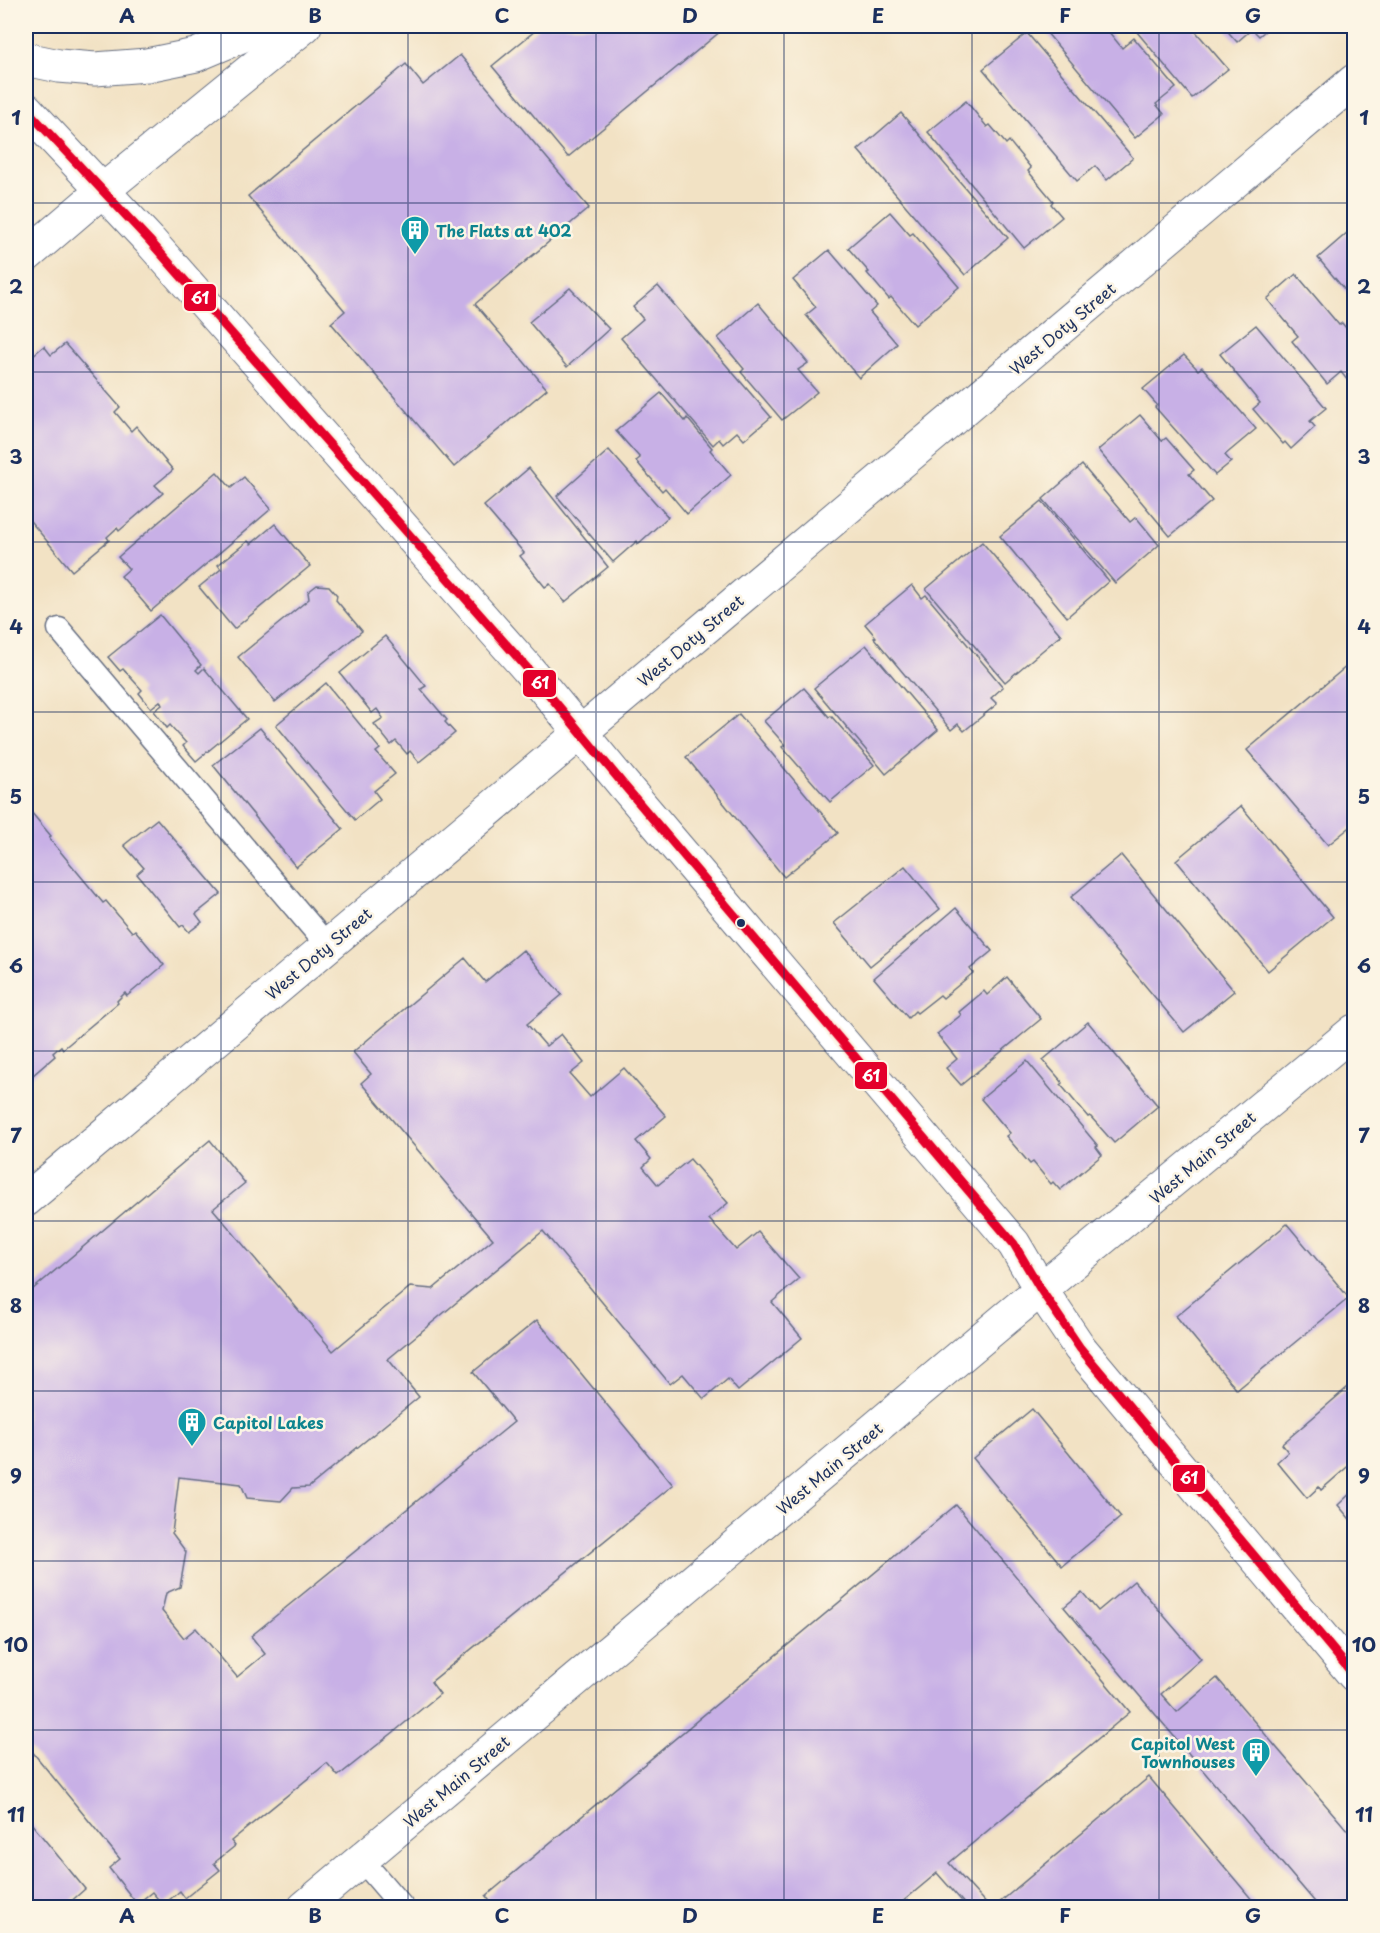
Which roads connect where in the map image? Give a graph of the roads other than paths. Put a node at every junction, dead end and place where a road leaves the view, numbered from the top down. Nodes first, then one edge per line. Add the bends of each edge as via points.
1 (265, 26) edge
2 (305, 26) edge
3 (26, 59) edge
4 (1354, 81) edge
5 (26, 109) edge
6 (102, 191) junction
7 (26, 256) edge
8 (59, 629) dead end
9 (580, 733) junction
10 (327, 945) junction
11 (1354, 1031) edge
12 (26, 1200) edge
13 (1041, 1290) junction
14 (1354, 1675) edge
15 (362, 1860) junction
16 (304, 1908) edge
17 (403, 1908) edge

1 - 3 street via 196,55 147,64 95,69
2 - 6 street
4 - 9 street, West Doty Street
5 - 6 street
6 - 7 street
6 - 9 street via 527,668
8 - 10 lane
9 - 10 street, West Doty Street
9 - 13 street via 1014,1244
10 - 12 street, West Doty Street
11 - 13 street, West Main Street
13 - 14 street via 1080,1348
13 - 15 street, West Main Street
15 - 16 street, West Main Street
15 - 17 lane

